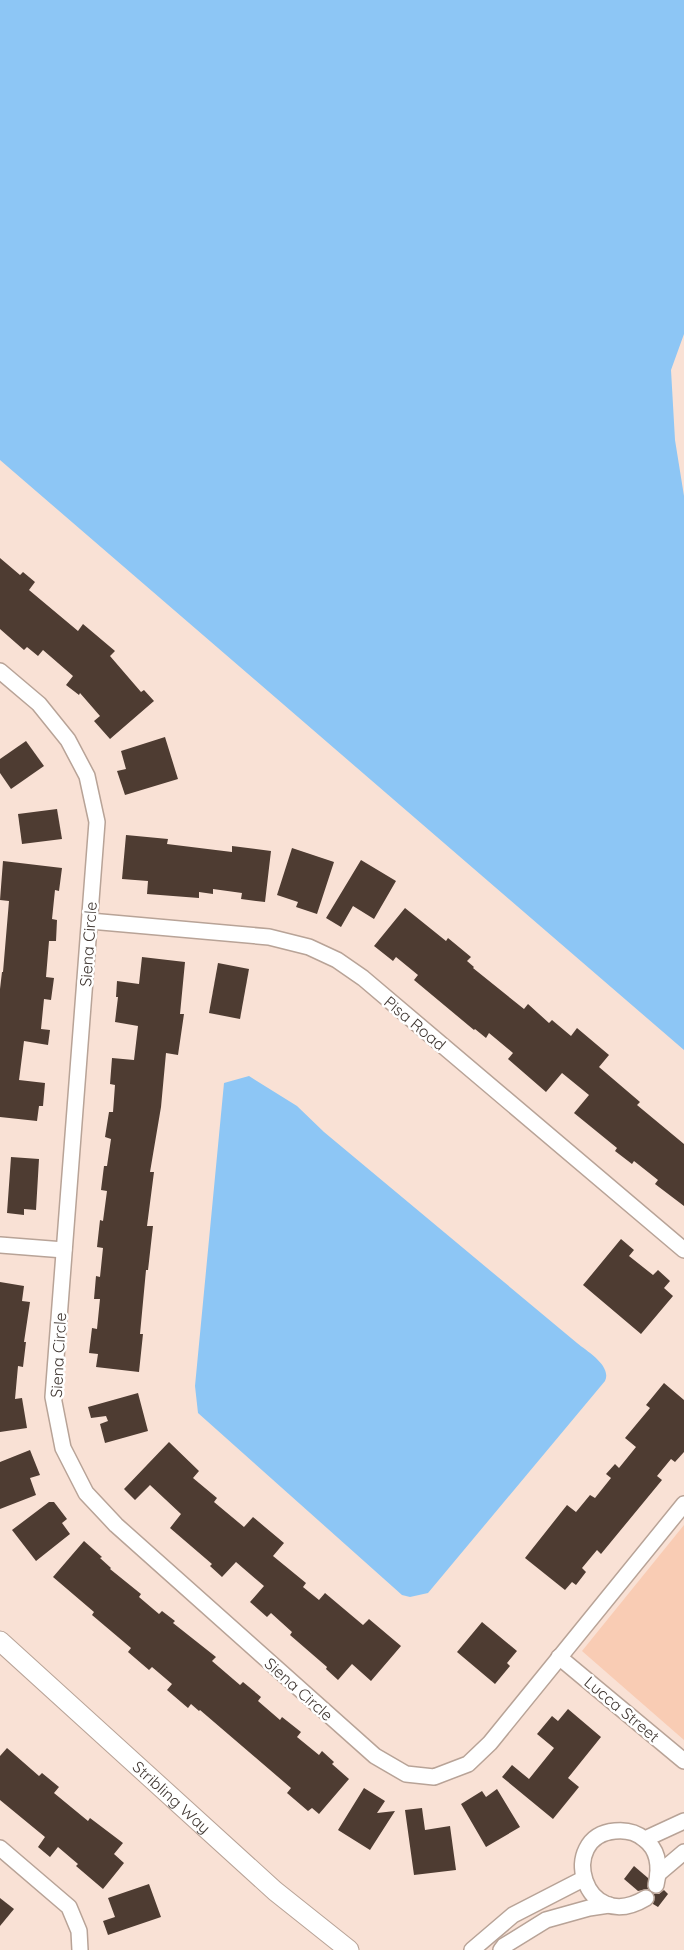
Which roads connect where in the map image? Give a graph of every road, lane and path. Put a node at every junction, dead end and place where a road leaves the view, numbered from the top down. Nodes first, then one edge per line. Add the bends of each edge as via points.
1 (0, 671) edge
2 (90, 921) junction
3 (0, 1245) edge
4 (64, 1250) junction
5 (684, 1250) edge
6 (684, 1504) edge
7 (0, 1641) edge
8 (559, 1657) junction
9 (684, 1761) edge
10 (684, 1821) edge
11 (645, 1839) junction
12 (0, 1848) edge
13 (684, 1851) edge
14 (583, 1878) junction
15 (646, 1898) dead end
16 (609, 1905) junction
17 (80, 1950) edge
18 (349, 1950) edge
19 (472, 1950) edge
20 (501, 1950) edge

1 - 2 street, Siena Circle via 39,704 68,740 87,776 97,822
2 - 4 street, Siena Circle
2 - 5 street, Pisa Road via 269,937 309,946 336,960 362,978
3 - 4 street
4 - 8 street, Siena Circle via 54,1397 63,1448 86,1493 116,1526 375,1756 406,1774 434,1777 468,1764 490,1743
6 - 8 street, Siena Circle
7 - 18 street, Stribling Way via 275,1891
8 - 9 street, Lucca Street
10 - 11 street
11 - 13 street via 653,1849 658,1873
11 - 14 street via 622,1830 599,1836 584,1855
12 - 17 street via 69,1907 79,1931
14 - 16 street via 588,1890
14 - 19 street via 513,1916
15 - 16 street via 622,1907
16 - 20 street via 546,1920

